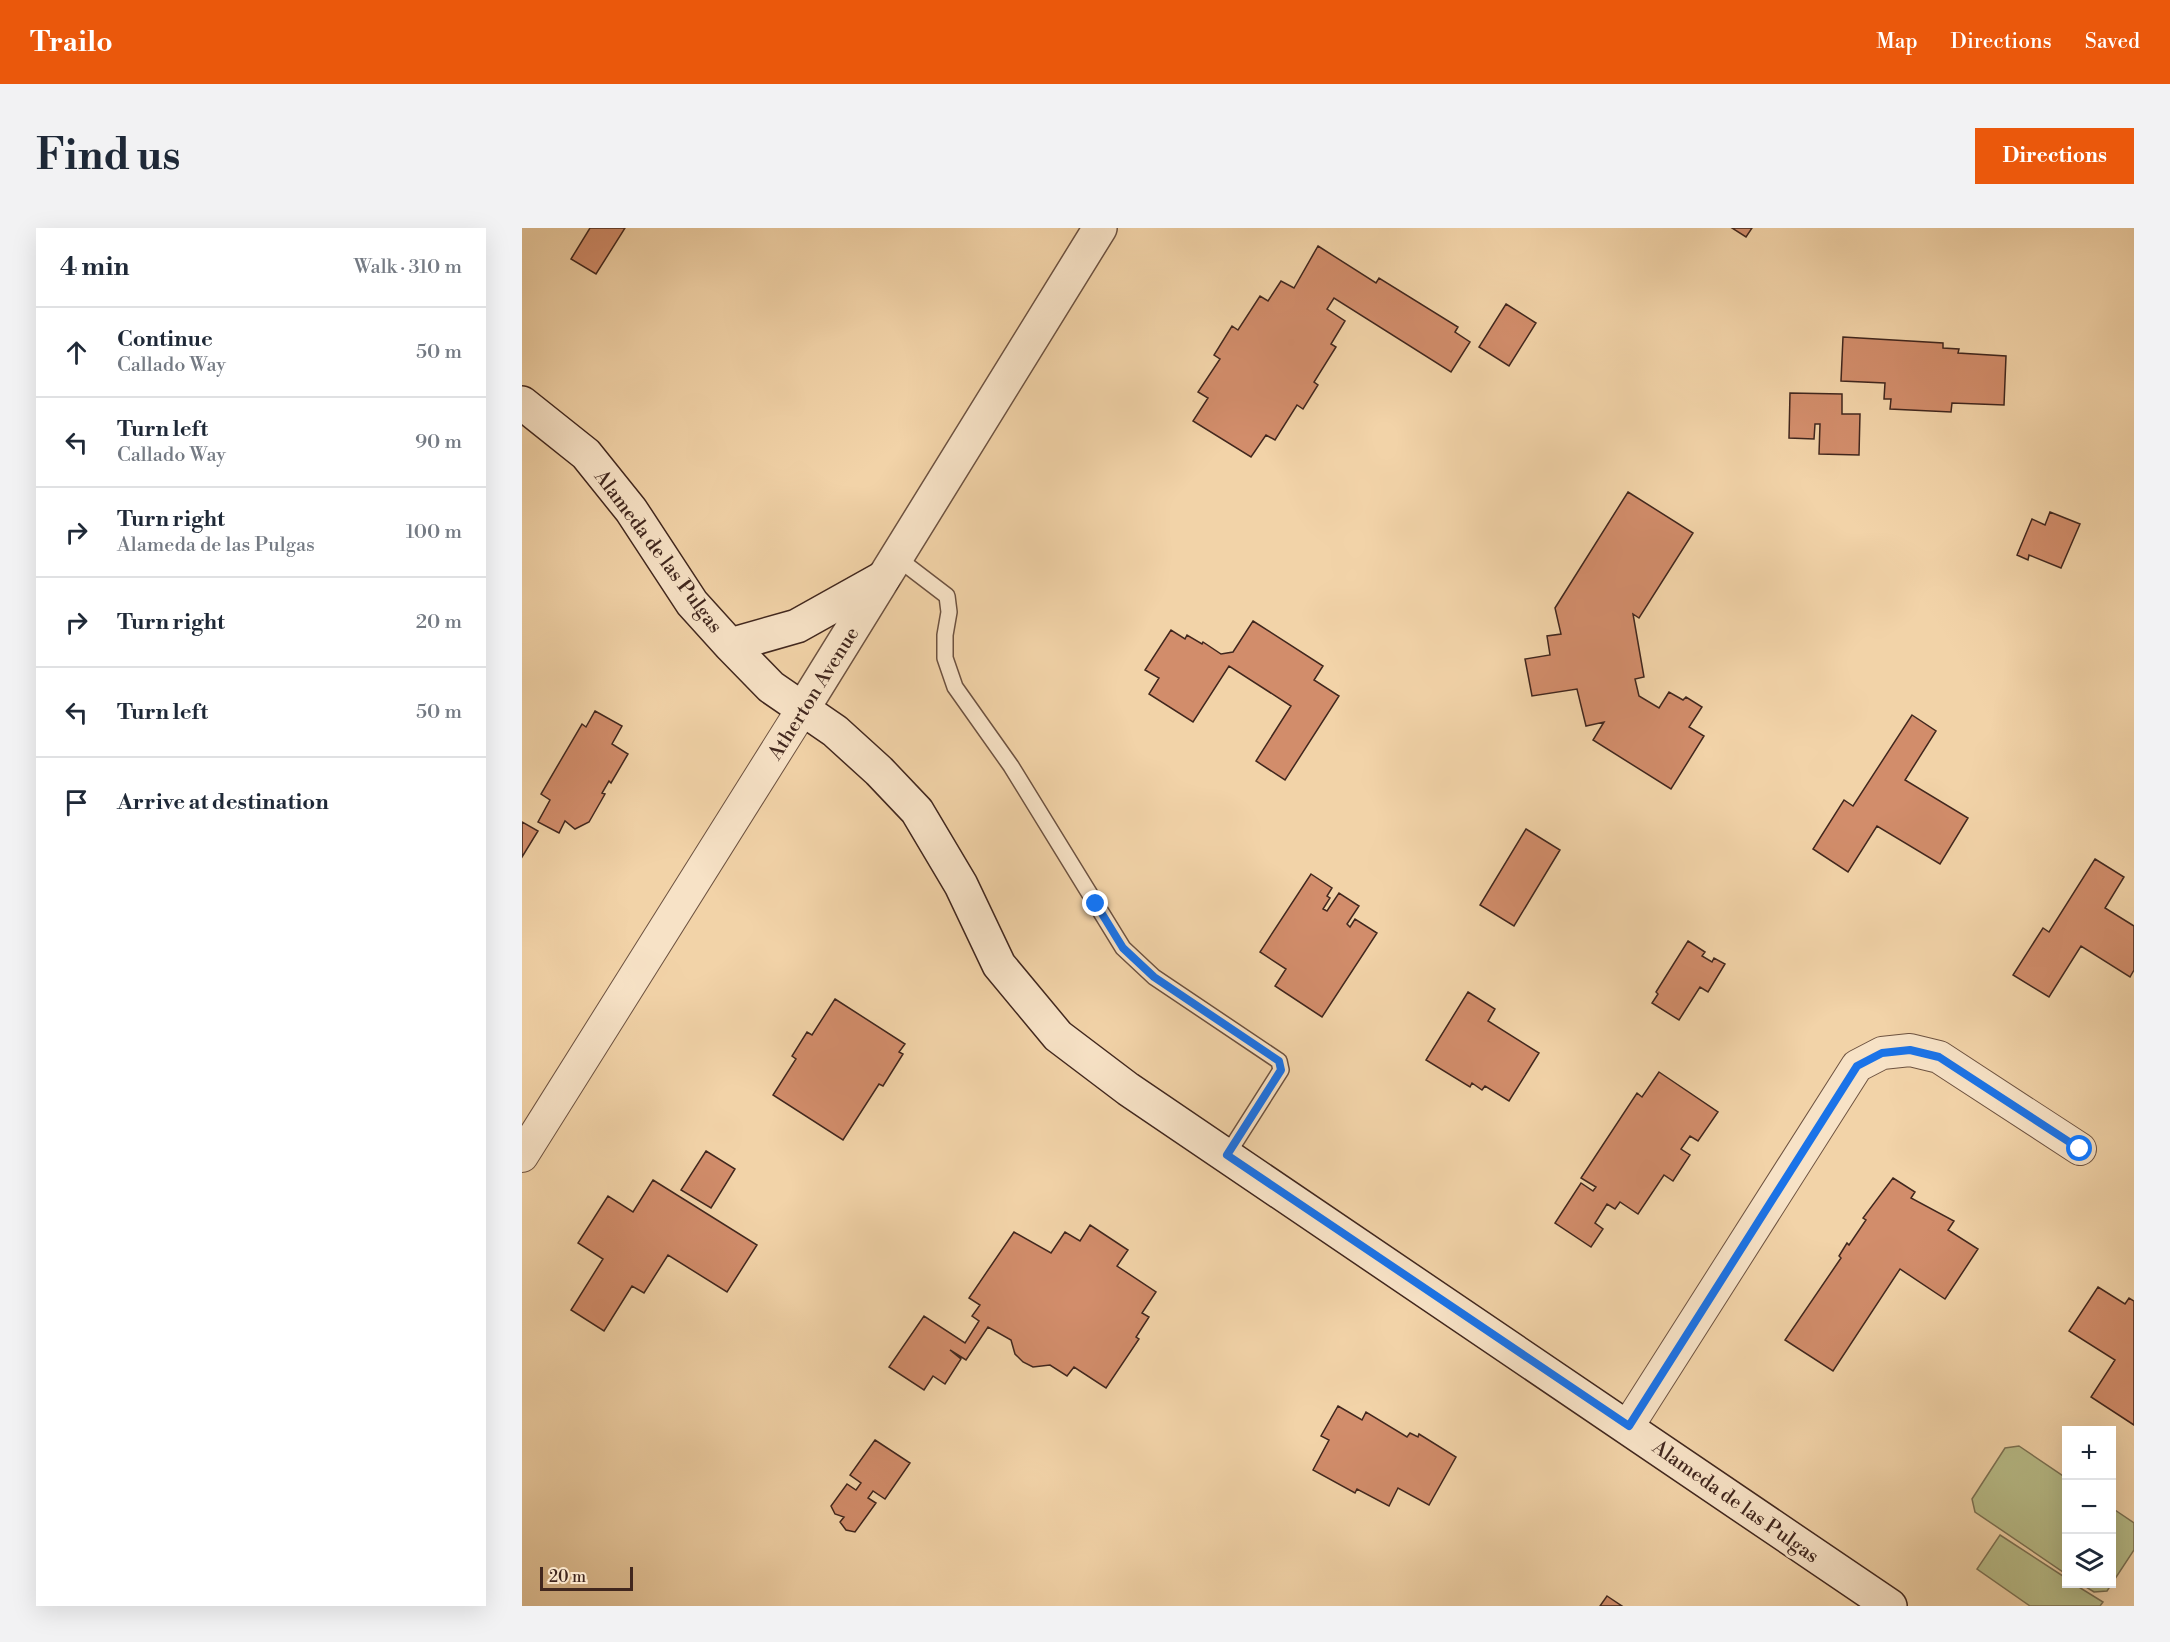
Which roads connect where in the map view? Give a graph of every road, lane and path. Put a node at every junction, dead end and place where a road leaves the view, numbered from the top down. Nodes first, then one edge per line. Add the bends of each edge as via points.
1 (1100, 228) edge
2 (522, 403) edge
3 (890, 568) junction
4 (730, 645) junction
5 (802, 710) junction
6 (2080, 1149) dead end
7 (1227, 1155) junction
8 (522, 1156) edge
9 (1629, 1426) junction
10 (1890, 1606) edge

1 - 3 main road, Atherton Avenue
2 - 4 main road, Alameda de las Pulgas via 586,454 631,510 692,603
3 - 4 main road via 797,626
3 - 5 main road, Atherton Avenue
3 - 7 lane via 947,596 945,658 955,687 1011,766 1123,948 1154,977 1279,1061 1281,1070
4 - 5 main road, Alameda de las Pulgas via 771,687
5 - 7 main road, Alameda de las Pulgas via 835,731 917,811 961,885 999,965 1058,1036 1128,1089
5 - 8 street, Atherton Avenue
6 - 9 street via 1939,1057 1910,1050 1882,1053 1857,1066
7 - 9 main road, Alameda de las Pulgas
9 - 10 main road, Alameda de las Pulgas

